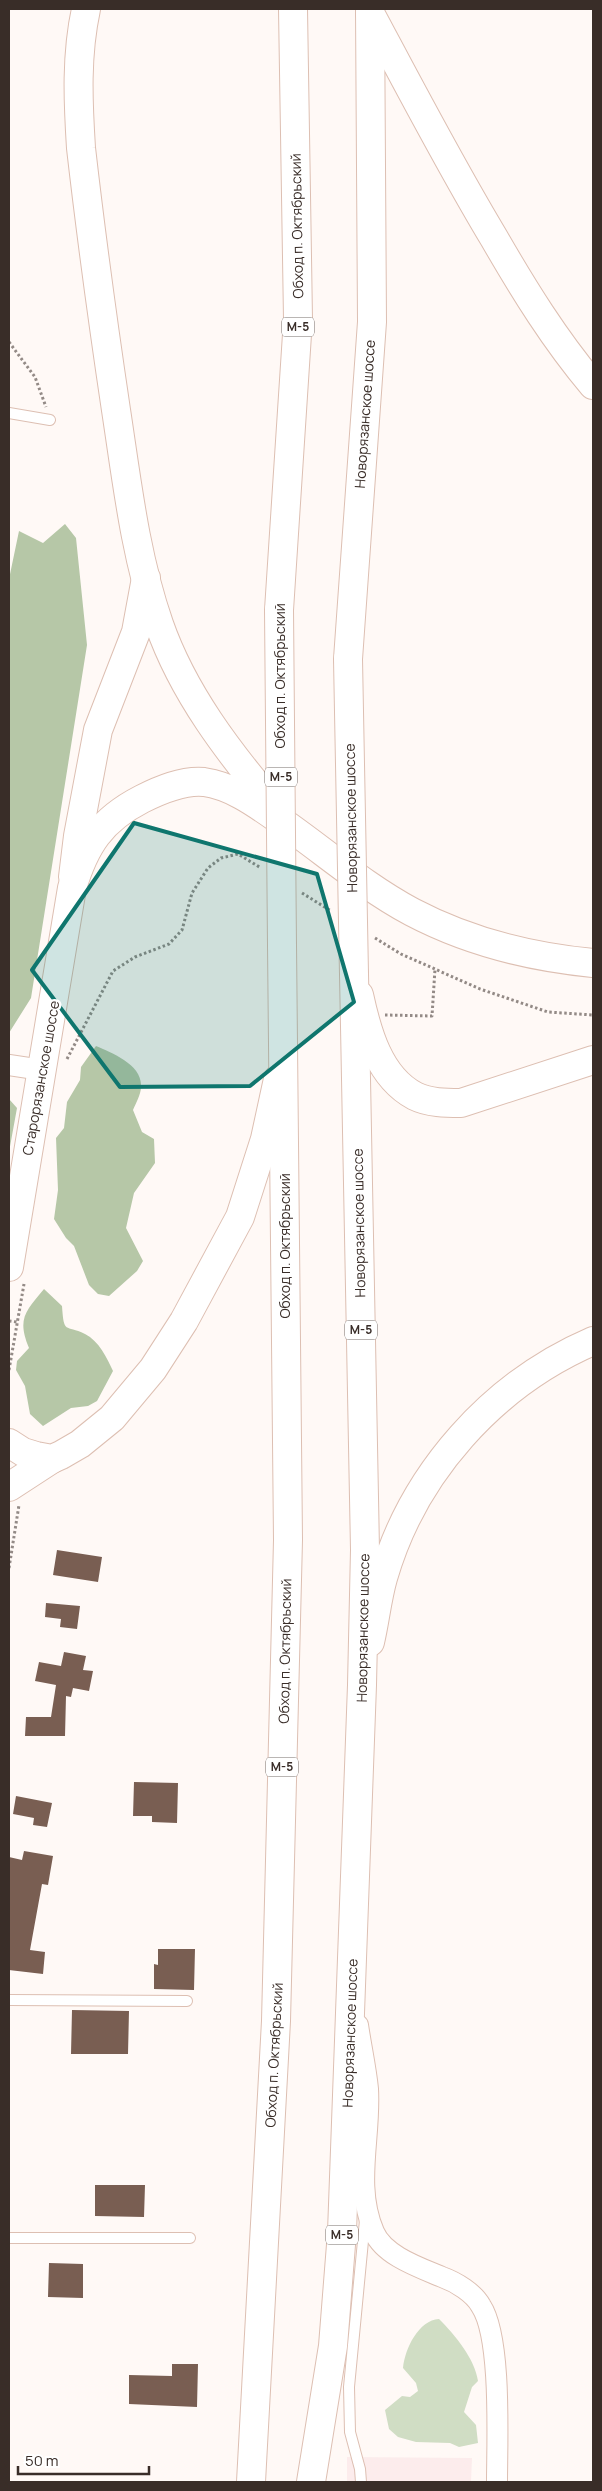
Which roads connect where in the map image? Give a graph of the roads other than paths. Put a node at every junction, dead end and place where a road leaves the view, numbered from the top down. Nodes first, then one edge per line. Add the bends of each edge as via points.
1 (86, 9) edge
2 (293, 9) edge
3 (370, 11) edge
4 (593, 386) edge
5 (9, 413) edge
6 (50, 420) road end
7 (146, 578) junction
8 (309, 840) junction
9 (72, 888) junction
10 (593, 963) edge
11 (354, 974) junction
12 (284, 1050) junction
13 (593, 1060) edge
14 (9, 1065) edge
15 (54, 1066) junction
16 (9, 1267) edge
17 (593, 1341) edge
18 (9, 1443) edge
19 (52, 1459) junction
20 (14, 1494) edge
21 (362, 1685) junction
22 (352, 1986) junction
23 (9, 2000) edge
24 (187, 2001) dead end
25 (367, 2210) junction
26 (9, 2238) edge
27 (190, 2238) dead end
28 (251, 2482) edge
29 (311, 2482) edge
30 (361, 2482) edge
31 (497, 2482) edge

1 - 7 main road via 80,34 77,91 81,148 130,504
2 - 12 main road, Обход п. Октябрьский / М-5, bridge via 298,319 279,610
3 - 4 main road via 468,195 518,280 563,350
3 - 11 main road, Новорязанское шоссе / М-5, bridge via 372,322 348,659
5 - 6 lane
7 - 8 main road via 159,625 196,701 249,776
7 - 9 main road via 136,632 98,730 78,836
8 - 9 main road via 233,791 215,784 187,783 156,792 113,818 87,848
8 - 10 main road via 360,880 412,912 518,951
9 - 15 main road, Старорязанское шоссе
11 - 13 main road via 364,1017 379,1058 396,1082 416,1097 439,1103 460,1103
11 - 21 main road, Новорязанское шоссе / М-5 via 365,1550
12 - 19 main road via 264,1139 240,1217 184,1321 153,1369 112,1418 80,1444
12 - 28 main road, Обход п. Октябрьский / М-5 via 288,1559 276,2021
14 - 15 street
15 - 16 main road, Старорязанское шоссе
17 - 21 main road via 523,1380 486,1410 454,1444 423,1489 400,1533 383,1578
18 - 19 main road via 23,1452
19 - 20 main road
21 - 22 main road, Новорязанское шоссе / М-5
22 - 25 street via 368,2090 363,2188
22 - 29 main road, Новорязанское шоссе / М-5 via 336,2311
23 - 24 lane
25 - 30 lane via 349,2388 350,2432
25 - 31 street via 374,2234 387,2248 411,2265 444,2277 467,2291 482,2306 491,2332 498,2409
26 - 27 lane

